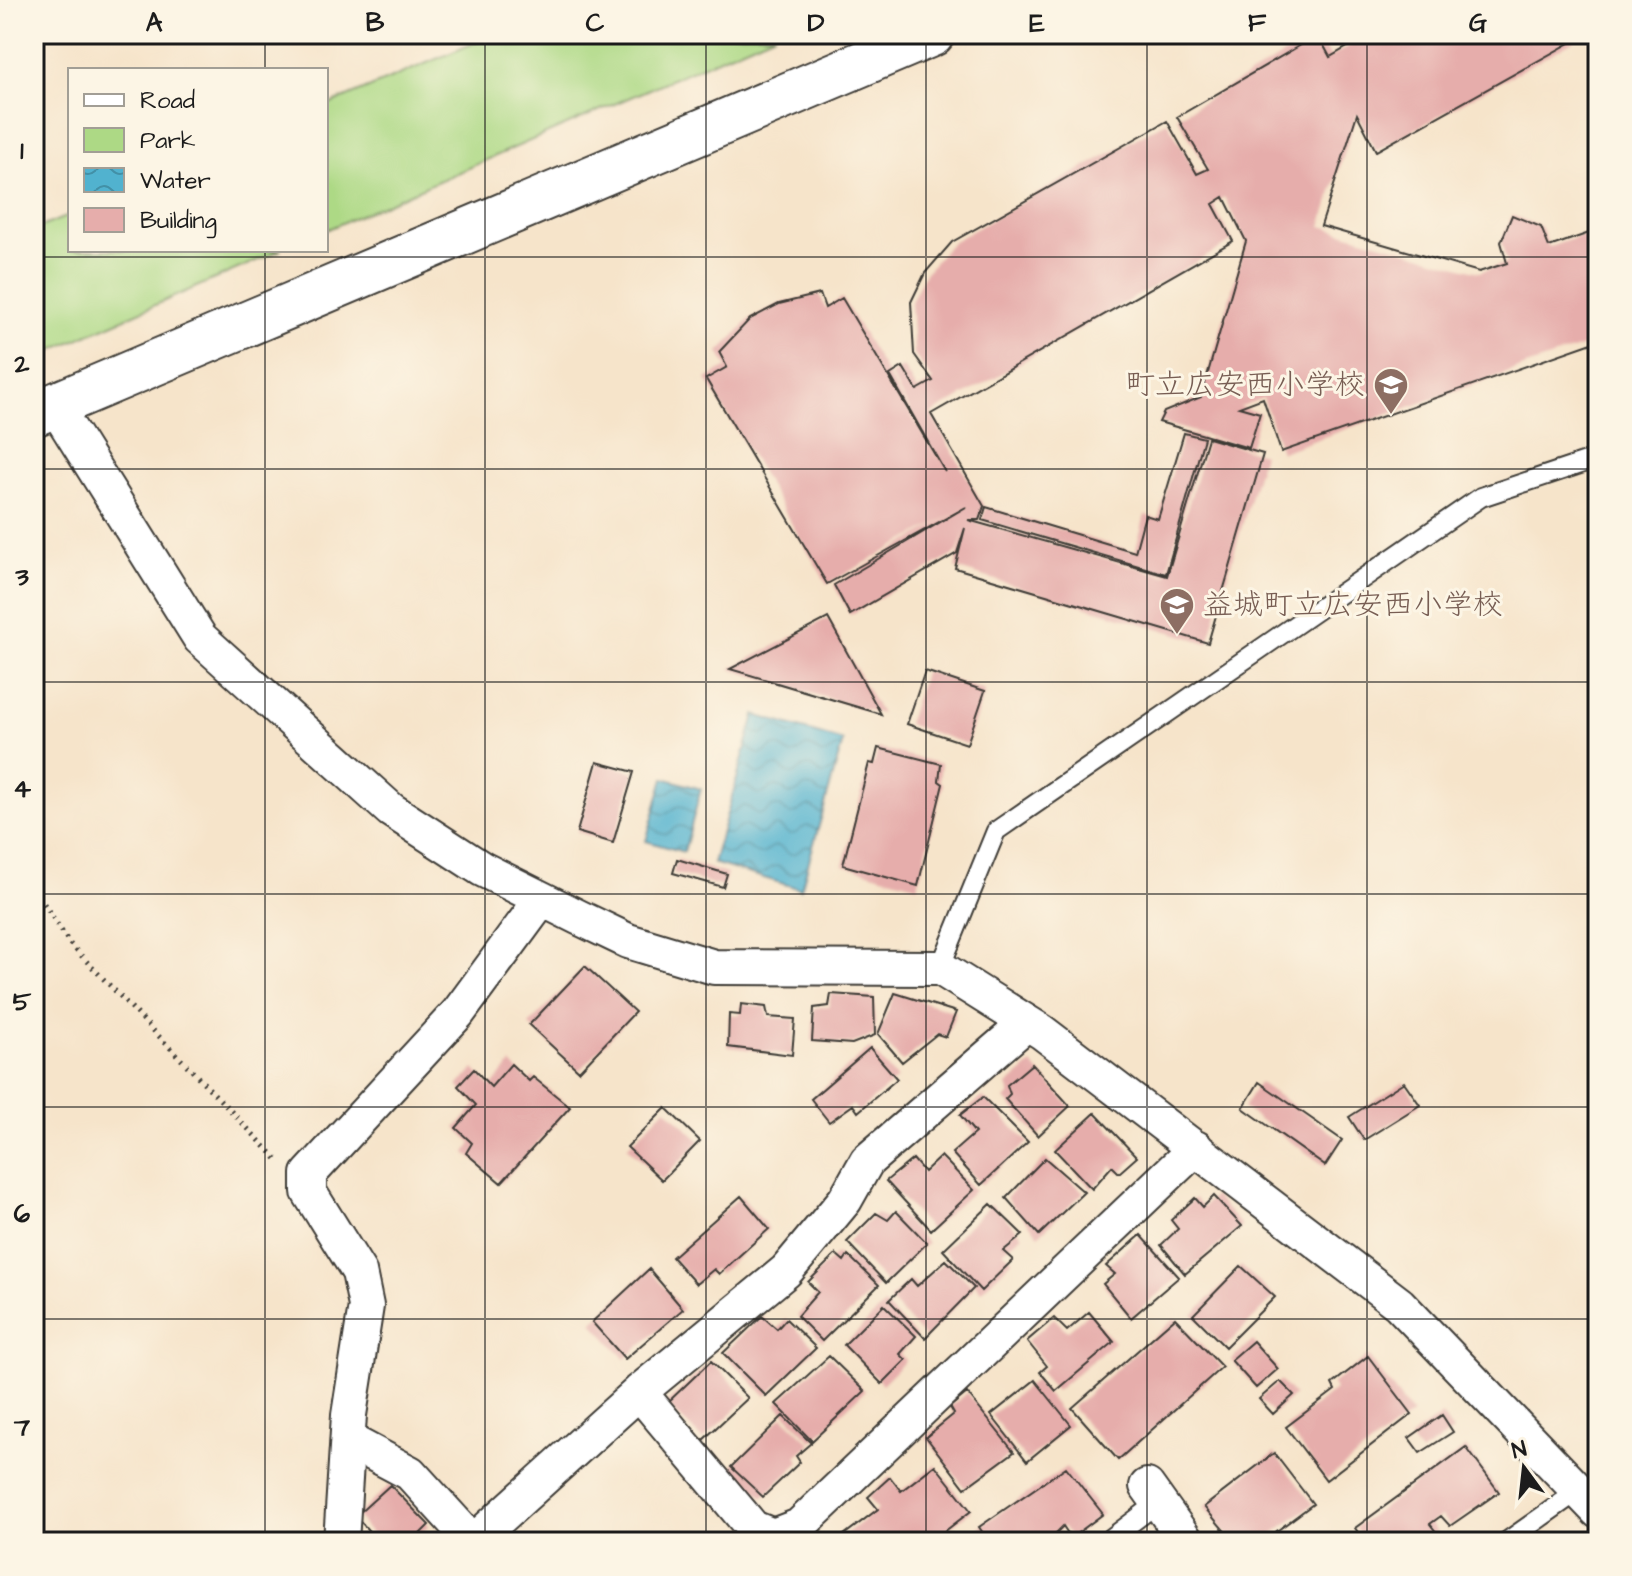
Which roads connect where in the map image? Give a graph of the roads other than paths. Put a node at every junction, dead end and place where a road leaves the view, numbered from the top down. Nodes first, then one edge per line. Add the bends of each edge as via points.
1 (932, 34) edge
2 (45, 410) edge
3 (1598, 458) edge
4 (542, 899) junction
5 (940, 968) junction
6 (1027, 1023) junction
7 (1196, 1148) junction
8 (639, 1392) junction
9 (348, 1440) junction
10 (1153, 1494) joint
11 (1588, 1501) edge
12 (341, 1542) edge
13 (1106, 1542) edge
14 (1187, 1542) edge
15 (1506, 1542) edge

1 - 2 street
2 - 4 street via 200,638 391,810 482,869
3 - 5 lane via 1481,497 996,831
4 - 5 street via 628,941 714,967
4 - 9 street via 458,1013 309,1174 309,1192 359,1272 366,1306
5 - 6 street
6 - 7 street
6 - 8 street via 867,1161 845,1200 786,1271
7 - 8 street via 799,1526 773,1536 753,1528
7 - 11 street via 1399,1304
8 - 9 street via 473,1542 410,1473
9 - 12 street
10 - 13 lane
10 - 14 street
11 - 15 lane

